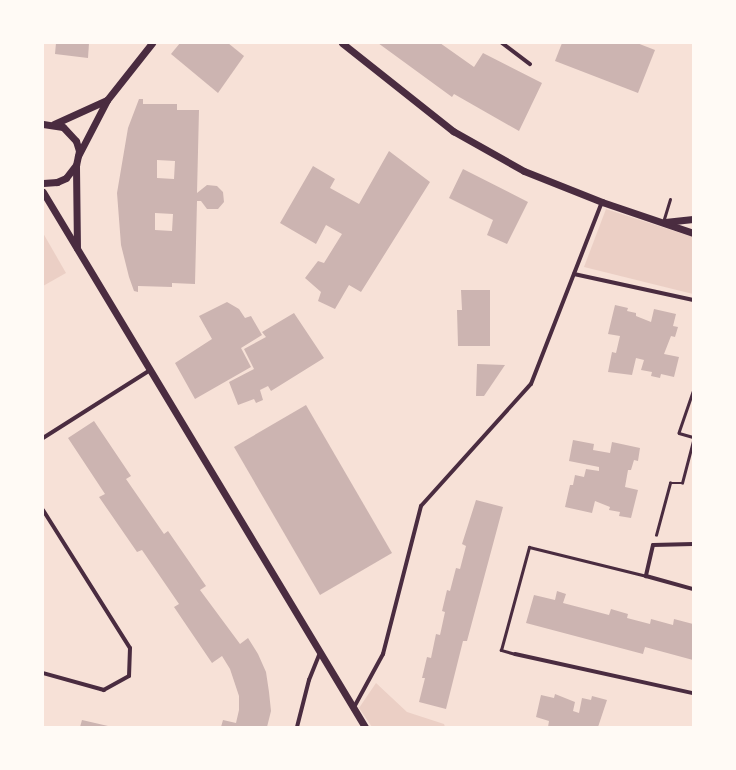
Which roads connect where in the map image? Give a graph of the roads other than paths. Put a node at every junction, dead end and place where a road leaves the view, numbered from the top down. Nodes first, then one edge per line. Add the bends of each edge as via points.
1 (152, 43) edge
2 (342, 43) edge
3 (502, 43) edge
4 (530, 64) dead end
5 (107, 100) junction
6 (43, 124) edge
7 (54, 124) junction
8 (78, 156) junction
9 (76, 165) junction
10 (43, 183) edge
11 (43, 192) edge
12 (670, 199) dead end
13 (602, 202) junction
14 (693, 219) edge
15 (663, 222) junction
16 (693, 233) edge
17 (77, 248) junction
18 (574, 274) junction
19 (693, 300) edge
20 (150, 370) junction
21 (43, 438) edge
22 (43, 510) edge
23 (693, 544) edge
24 (646, 576) junction
25 (693, 589) edge
26 (320, 653) junction
27 (515, 654) joint
28 (43, 673) edge
29 (693, 693) edge
30 (353, 709) junction
31 (297, 727) edge
32 (365, 727) edge

1 - 5 street
2 - 13 street via 453,131 524,171
3 - 4 street
5 - 7 street
5 - 8 street
6 - 7 street
7 - 8 street via 71,133 76,141
8 - 9 street
9 - 10 street via 66,178
9 - 17 street
11 - 17 street
12 - 15 lane
13 - 15 street
13 - 18 street
14 - 15 street
15 - 16 street
17 - 20 street
18 - 19 street
18 - 30 street via 531,384 421,506 383,654
20 - 21 street
20 - 26 street
22 - 28 street via 130,648 129,676 104,690
23 - 24 street via 653,545
24 - 25 street
24 - 27 lane via 529,546 501,650
26 - 30 street
26 - 31 street via 309,680
27 - 29 street
30 - 32 street

